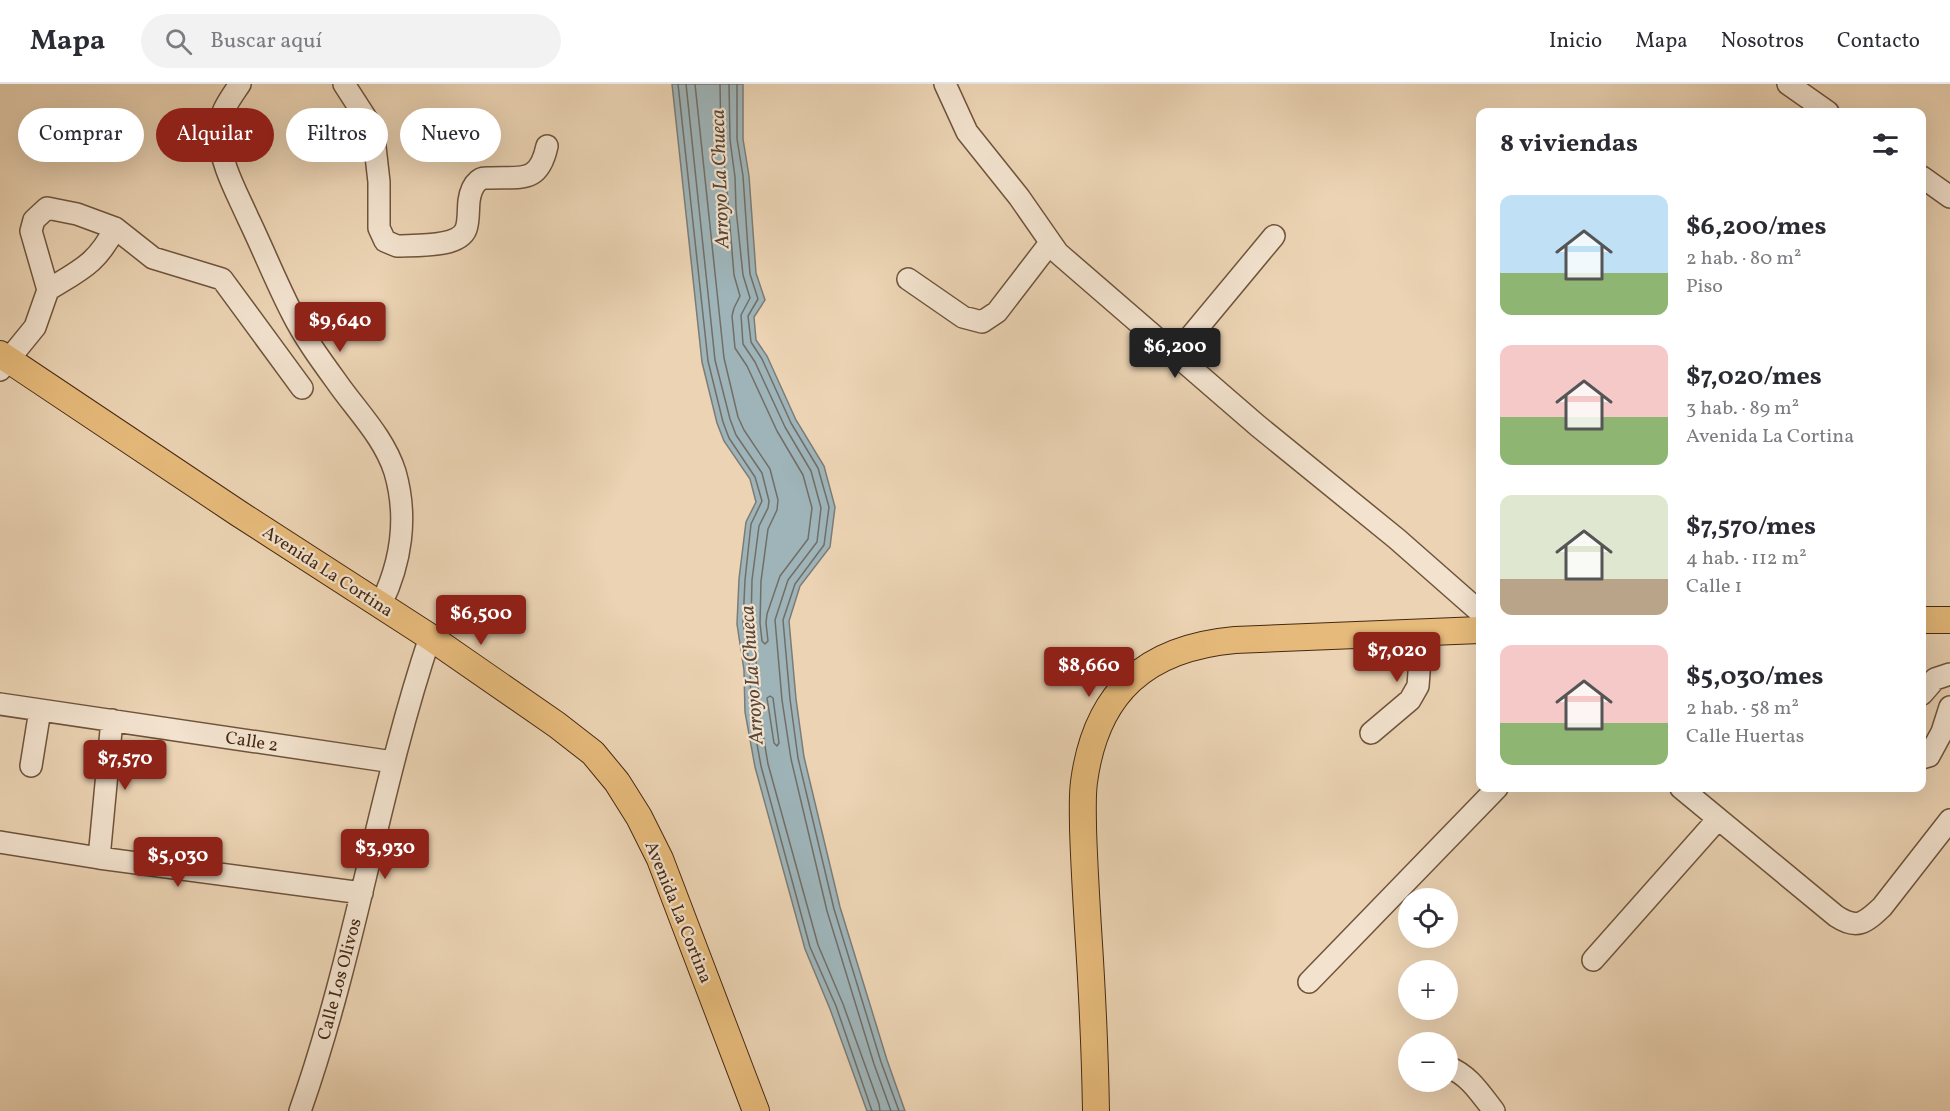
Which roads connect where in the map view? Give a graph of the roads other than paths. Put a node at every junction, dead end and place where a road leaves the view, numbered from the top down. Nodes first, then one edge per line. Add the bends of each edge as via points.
1 (240, 84) edge
2 (344, 84) edge
3 (945, 84) edge
4 (1788, 84) edge
5 (1822, 108) edge
6 (547, 146) dead end
7 (1926, 180) edge
8 (1950, 197) edge
9 (115, 228) junction
10 (1274, 236) dead end
11 (1050, 243) junction
12 (908, 279) dead end
13 (48, 290) junction
14 (1176, 354) junction
15 (3, 361) edge
16 (302, 388) dead end
17 (381, 604) junction
18 (1476, 608) edge
19 (1926, 620) edge
20 (1950, 620) edge
21 (1476, 630) edge
22 (1422, 632) junction
23 (430, 637) junction
24 (1950, 674) edge
25 (1926, 689) edge
26 (0, 704) edge
27 (1950, 706) edge
28 (40, 710) junction
29 (112, 720) junction
30 (1371, 733) dead end
31 (1926, 757) edge
32 (393, 762) junction
33 (31, 766) dead end
34 (1493, 792) edge
35 (1686, 792) edge
36 (1718, 819) junction
37 (1950, 820) edge
38 (0, 842) edge
39 (99, 858) junction
40 (362, 893) junction
41 (1593, 960) dead end
42 (1309, 982) dead end
43 (1458, 1072) edge
44 (300, 1111) edge
45 (756, 1111) edge
46 (1096, 1111) edge
47 (1494, 1111) edge

1 - 17 street via 220,121 225,166 293,315 375,433 395,472 402,522 399,551 393,579
2 - 6 street via 373,129 379,182 378,228 382,237 397,246 458,239 466,228 470,194 476,182 482,178 531,174 541,166
3 - 11 street via 967,132
4 - 5 street
7 - 8 street
9 - 13 street via 91,263
9 - 13 street via 47,208 34,220 31,231
9 - 16 street via 153,258 222,279
10 - 14 street
11 - 12 street via 997,312 982,322 963,317
11 - 14 street
13 - 15 street via 35,327
14 - 18 street
15 - 17 main road, Avenida La Cortina
17 - 23 main road, Avenida La Cortina
19 - 20 main road
21 - 22 main road
22 - 30 street via 1418,686 1410,700
22 - 46 main road via 1207,642 1158,660 1138,673 1110,706 1089,755 1084,784 1084,866
23 - 32 street, Calle Los Olivos
23 - 45 main road, Avenida La Cortina via 557,725 592,753 617,782 660,859
24 - 25 street via 1935,679
26 - 28 street, Calle 2
27 - 31 street via 1942,732
28 - 29 street, Calle 2
28 - 33 street
29 - 32 street, Calle 2
29 - 39 street
32 - 40 street, Calle Los Olivos
34 - 42 street
35 - 36 street
36 - 37 street via 1836,916 1856,925 1882,907
36 - 41 street
38 - 39 street
39 - 40 street
40 - 44 street, Calle Los Olivos
43 - 47 street via 1474,1084

